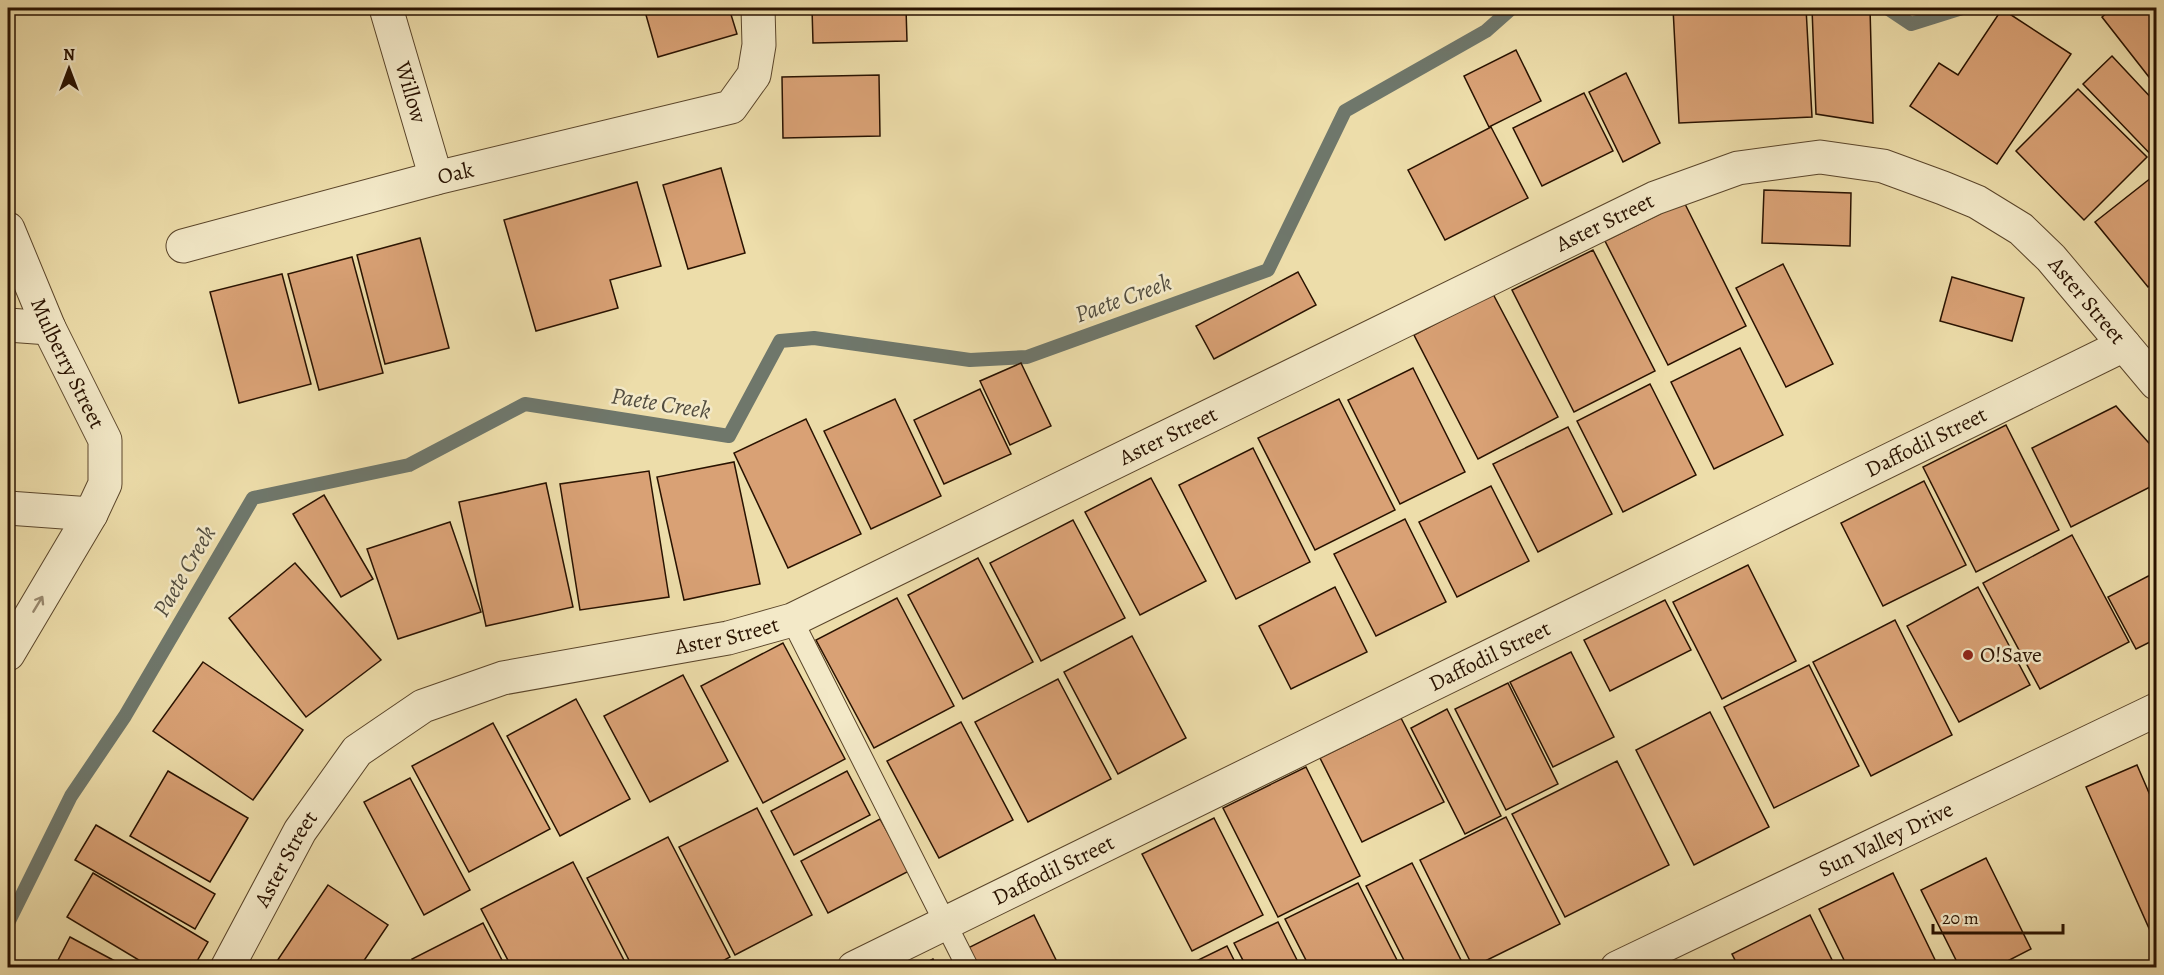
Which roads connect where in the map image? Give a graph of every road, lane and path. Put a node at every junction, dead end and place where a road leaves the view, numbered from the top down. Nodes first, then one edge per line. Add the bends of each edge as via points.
1 (386, 8) edge
2 (758, 8) edge
3 (436, 178) junction
4 (8, 229) edge
5 (183, 246) dead end
6 (8, 325) edge
7 (49, 328) junction
8 (2124, 345) junction
9 (2157, 383) edge
10 (8, 508) edge
11 (91, 514) junction
12 (792, 621) junction
13 (8, 654) edge
14 (2157, 710) edge
15 (946, 924) junction
16 (227, 968) edge
17 (854, 968) edge
18 (968, 968) edge
19 (1617, 968) edge

1 - 3 street, Willow
2 - 3 street, Oak via 759,45 754,75 731,107
3 - 5 street, Oak
4 - 7 street, Mulberry Street
6 - 7 street
7 - 11 street, Mulberry Street via 105,440 105,484
8 - 9 street, Aster Street
8 - 12 street, Aster Street via 2051,258 2021,229 1977,202 1883,166 1820,157 1738,168 1655,198
8 - 15 street, Daffodil Street
10 - 11 street
13 -> 11 street, Mulberry Street
12 - 15 lane
12 - 16 street, Aster Street via 728,638 503,678 423,706 357,751 300,831
14 - 19 street, Sun Valley Drive
15 - 17 street, Daffodil Street
15 - 18 lane

